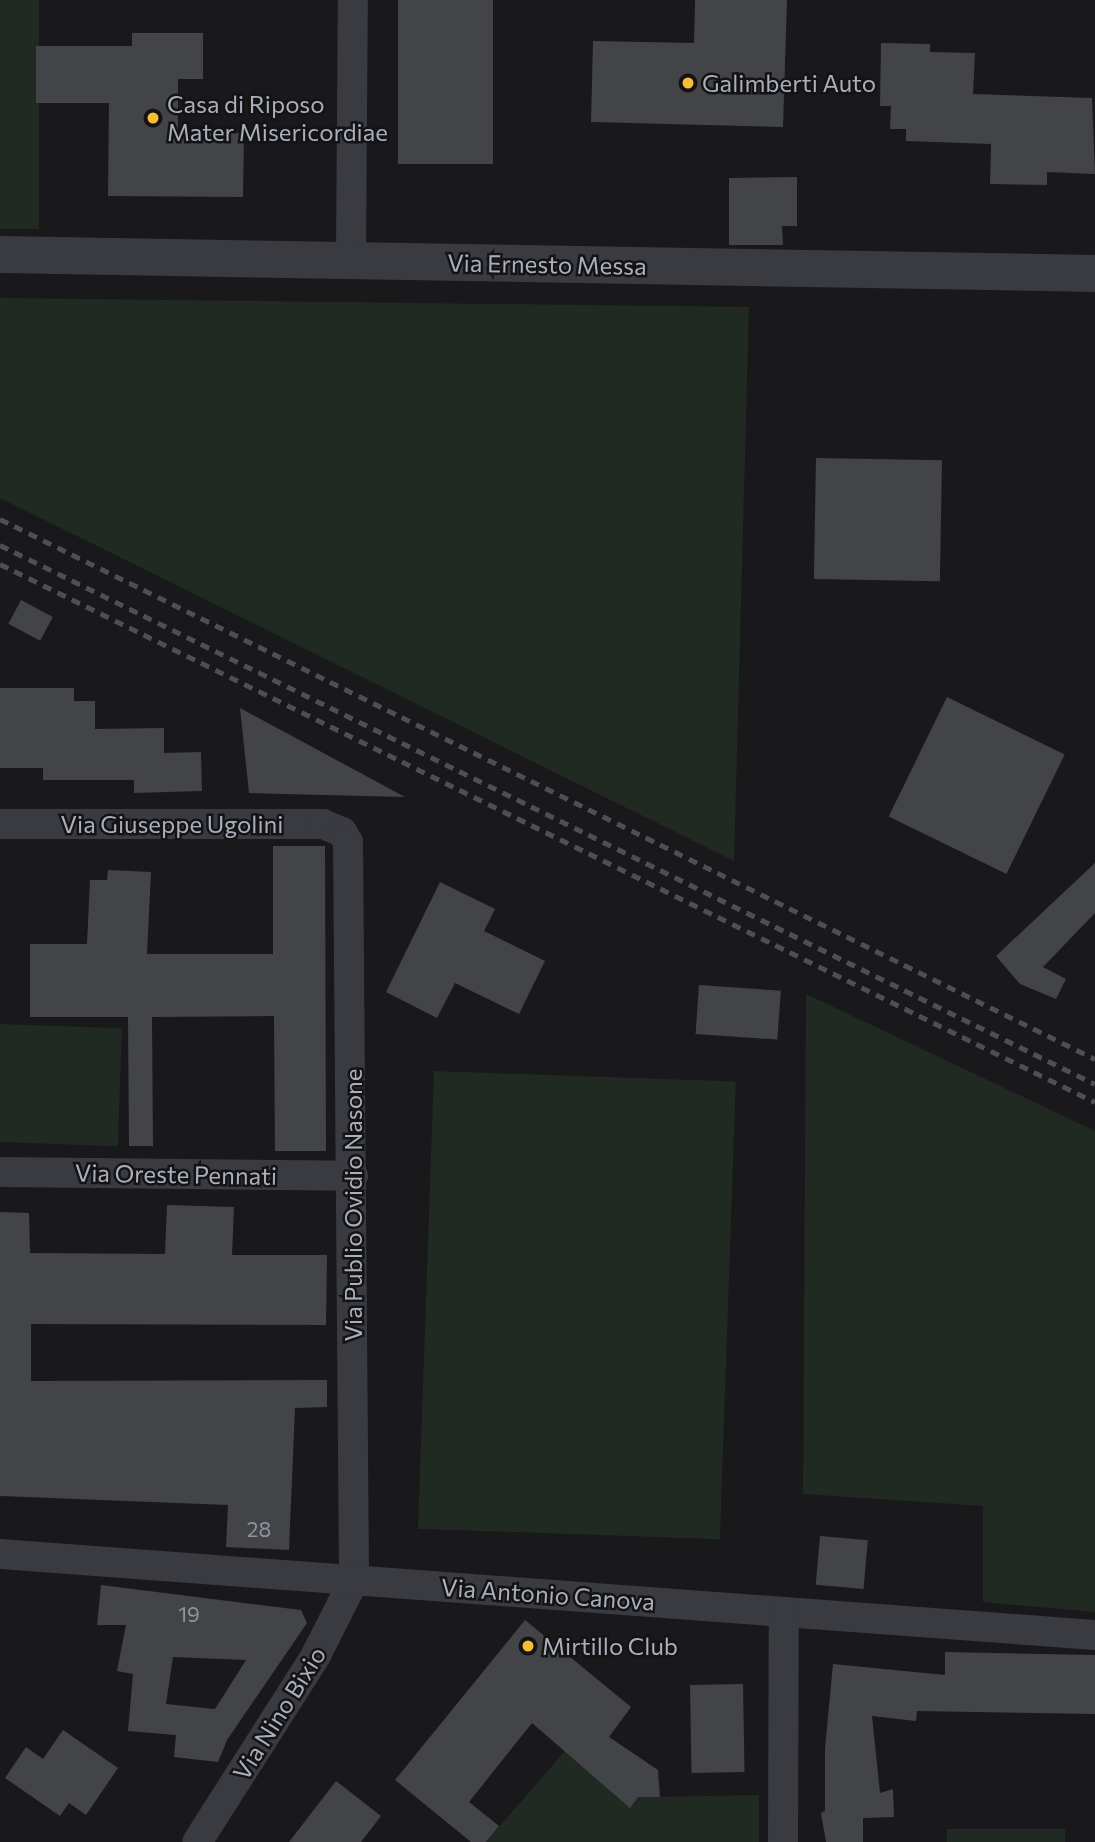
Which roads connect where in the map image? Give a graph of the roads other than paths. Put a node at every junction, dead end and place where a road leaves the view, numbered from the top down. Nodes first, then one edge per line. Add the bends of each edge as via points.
1 (353, 0) edge
2 (0, 254) edge
3 (351, 260) junction
4 (1095, 273) edge
5 (0, 824) edge
6 (342, 832) joint
7 (0, 1172) edge
8 (353, 1176) junction
9 (0, 1554) edge
10 (354, 1580) junction
11 (784, 1612) junction
12 (1095, 1635) edge
13 (197, 1842) edge
14 (783, 1842) edge

1 - 3 street
2 - 3 street, Via Ernesto Messa
3 - 4 street, Via Ernesto Messa
5 - 6 street, Via Giuseppe Ugolini via 323,824
6 - 8 street, Via Publio Ovidio Nasone via 350,855
7 - 8 street, Via Oreste Pennati
8 - 10 street, Via Publio Ovidio Nasone
9 - 10 street, Via Antonio Canova
10 - 11 street, Via Antonio Canova
10 - 13 street, Via Nino Bixio via 315,1657
11 - 12 street, Via Antonio Canova
11 - 14 street

